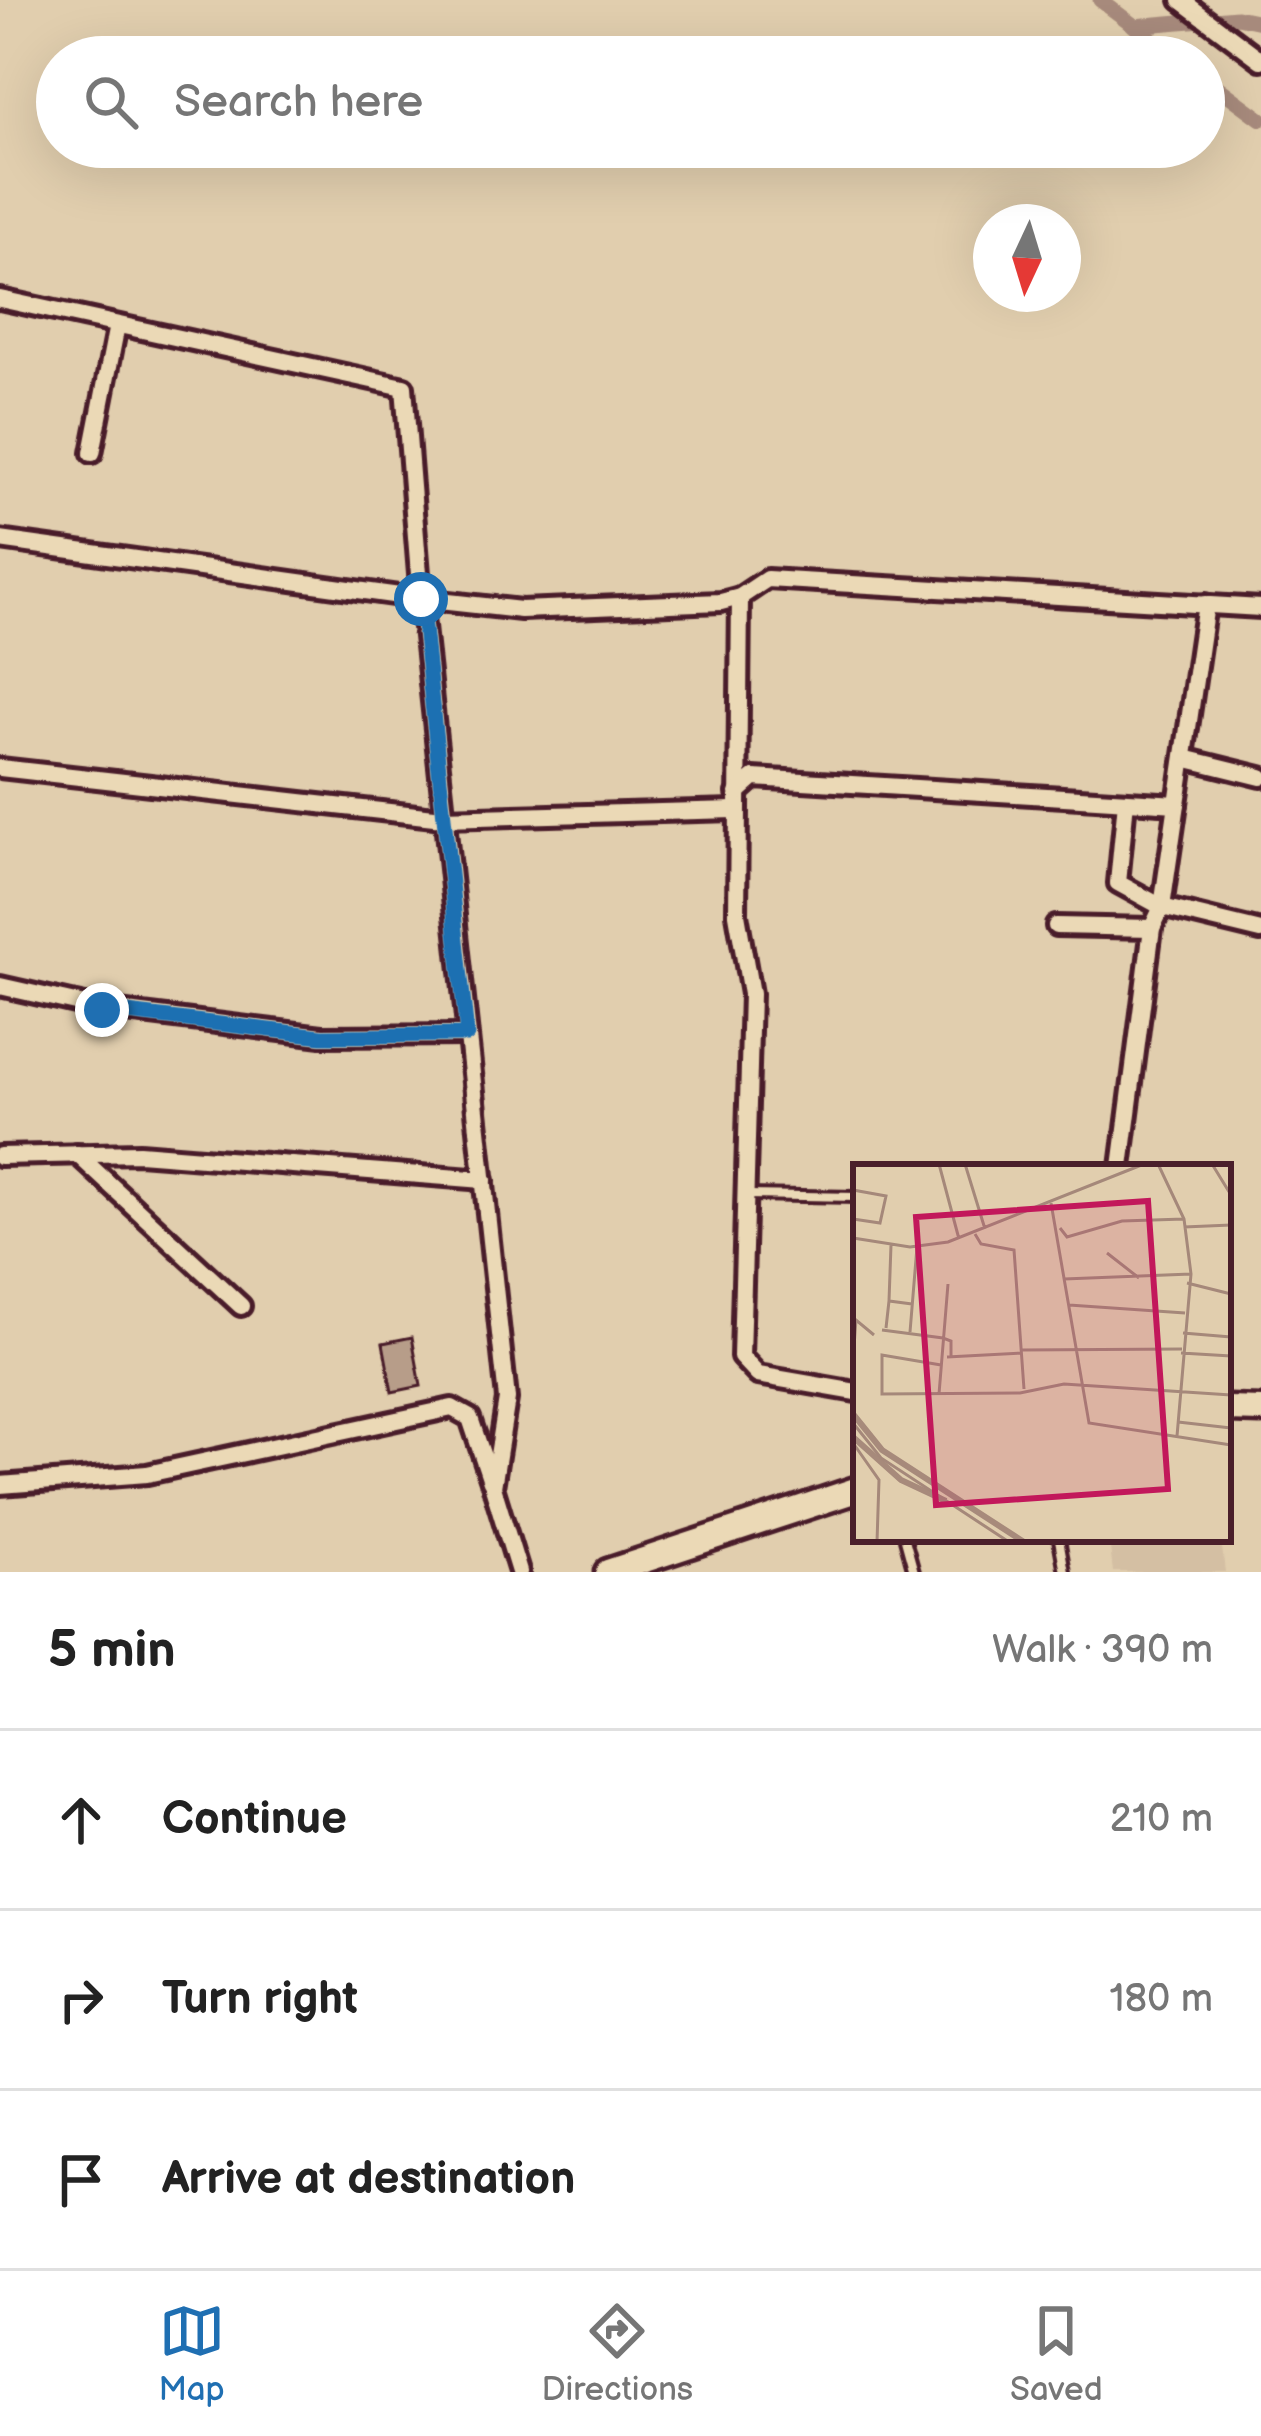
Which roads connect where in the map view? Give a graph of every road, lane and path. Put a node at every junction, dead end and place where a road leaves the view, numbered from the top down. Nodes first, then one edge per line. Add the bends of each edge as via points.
1 (1181, 0) edge
2 (1261, 60) edge
3 (0, 299) edge
4 (117, 325) junction
5 (92, 453) dead end
6 (0, 540) edge
7 (740, 597) junction
8 (421, 599) junction
9 (1206, 604) junction
10 (1261, 608) edge
11 (1184, 758) junction
12 (0, 768) edge
13 (1261, 777) edge
14 (1126, 801) junction
15 (736, 802) junction
16 (1178, 804) junction
17 (443, 818) junction
18 (1162, 907) junction
19 (1056, 926) dead end
20 (1152, 928) junction
21 (1261, 931) edge
22 (0, 986) edge
23 (467, 1035) junction
24 (77, 1154) junction
25 (0, 1156) edge
26 (1121, 1164) edge
27 (484, 1180) junction
28 (746, 1195) junction
29 (853, 1197) edge
30 (241, 1306) dead end
31 (853, 1391) edge
32 (1231, 1409) edge
33 (1261, 1410) edge
34 (0, 1485) edge
35 (493, 1487) junction
36 (853, 1491) edge
37 (906, 1542) edge
38 (1060, 1542) edge
39 (519, 1572) edge
40 (608, 1572) edge
41 (914, 1572) edge
42 (1065, 1572) edge

1 - 2 street
3 - 4 street
4 - 5 street
4 - 8 street via 404,387
6 - 8 street
7 - 8 street via 521,610
7 - 9 street via 767,579
7 - 15 street
8 - 17 street
9 - 10 street
9 - 11 street
11 - 13 street
11 - 16 street
12 - 17 street
14 - 15 street via 754,778
14 - 16 street
14 - 18 street via 1118,883
15 - 17 street
15 - 28 street via 737,914 751,994
16 - 18 street
17 - 23 street
18 - 20 street
18 - 21 street
19 - 20 street
20 - 26 street
22 - 23 street via 102,1010 322,1036
23 - 27 street
24 - 25 street
24 - 27 street
24 - 30 street
27 - 35 street via 507,1399
28 - 29 lane
28 - 31 street via 741,1357 758,1375
32 - 33 main road
34 - 35 street via 147,1474 452,1408 470,1418
35 - 39 street
36 - 40 main road
37 - 41 lane
38 - 42 lane

